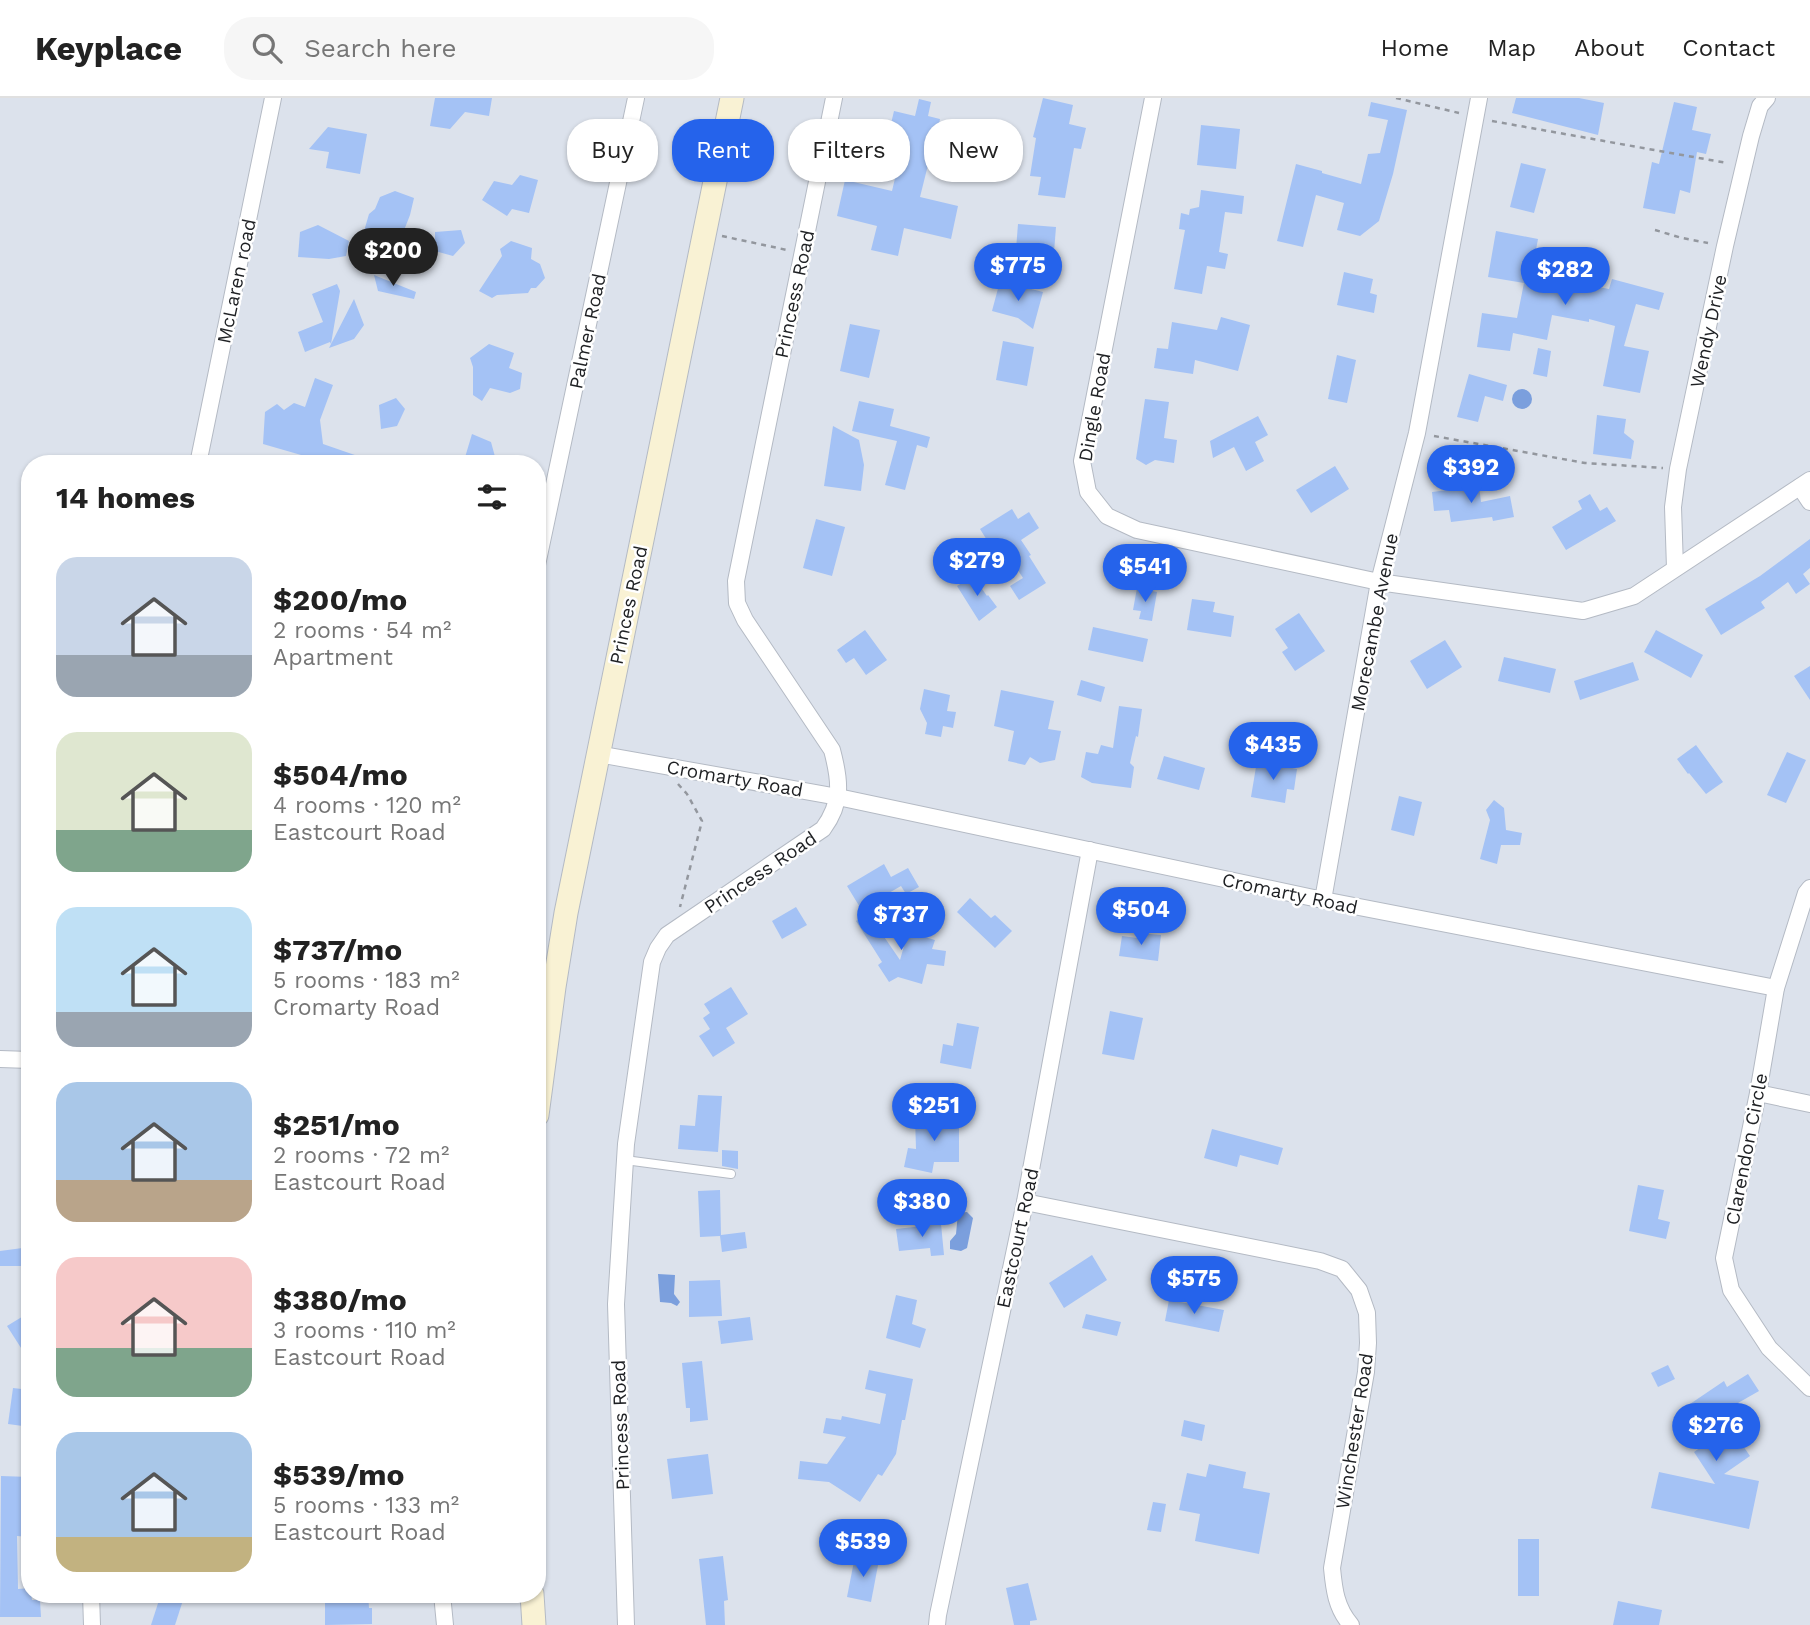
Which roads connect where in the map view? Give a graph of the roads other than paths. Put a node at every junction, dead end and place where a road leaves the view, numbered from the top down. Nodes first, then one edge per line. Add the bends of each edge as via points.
1 (273, 98) edge
2 (636, 98) edge
3 (732, 98) edge
4 (834, 98) edge
5 (1153, 98) edge
6 (1479, 98) edge
7 (1767, 98) edge
8 (200, 455) edge
9 (1805, 483) edge
10 (1810, 502) edge
11 (546, 523) edge
12 (1675, 568) junction
13 (1379, 582) junction
14 (598, 754) junction
15 (838, 797) junction
16 (1090, 850) junction
17 (1810, 888) edge
18 (1323, 900) junction
19 (1776, 988) junction
20 (546, 1047) edge
21 (0, 1059) edge
22 (21, 1060) edge
23 (1758, 1093) junction
24 (1810, 1104) edge
25 (625, 1160) junction
26 (732, 1174) dead end
27 (1025, 1202) junction
28 (1810, 1388) edge
29 (91, 1603) edge
30 (443, 1603) edge
31 (533, 1603) edge
32 (92, 1625) edge
33 (445, 1625) edge
34 (534, 1625) edge
35 (626, 1625) edge
36 (937, 1625) edge
37 (1351, 1625) edge

1 - 8 street, McLaren road
2 - 11 street, Palmer Road
3 - 14 main road, Princes Road
4 - 15 street, Princess Road via 736,581 737,603 745,620 832,750
5 - 13 street, Dingle Road via 1082,461 1088,492 1107,516 1137,530
6 - 13 street, Morecambe Avenue via 1417,433
7 - 12 street, Wendy Drive via 1760,106 1744,166 1678,468 1673,507
9 - 10 street
9 - 12 street
12 - 13 street via 1634,596 1583,611
13 - 18 street, Morecambe Avenue
14 - 15 street, Cromarty Road
14 - 20 main road, Princes Road
15 - 16 street, Cromarty Road
15 - 25 street, Princess Road via 833,816 823,829 667,935 658,948 652,962
16 - 18 street, Cromarty Road
16 - 27 street, Eastcourt Road
17 - 19 street, Clarendon Circle
18 - 19 street, Cromarty Road
19 - 23 street, Clarendon Circle
21 - 22 street
23 - 24 street
23 - 28 street, Clarendon Circle via 1724,1258 1731,1290 1769,1348
25 - 26 lane
25 - 35 street, Princess Road via 616,1304
27 - 36 street, Eastcourt Road
27 - 37 street, Winchester Road via 1320,1261 1342,1269 1359,1290 1367,1313 1366,1372 1332,1568 1334,1595
29 - 32 street
30 - 33 street
31 - 34 main road

